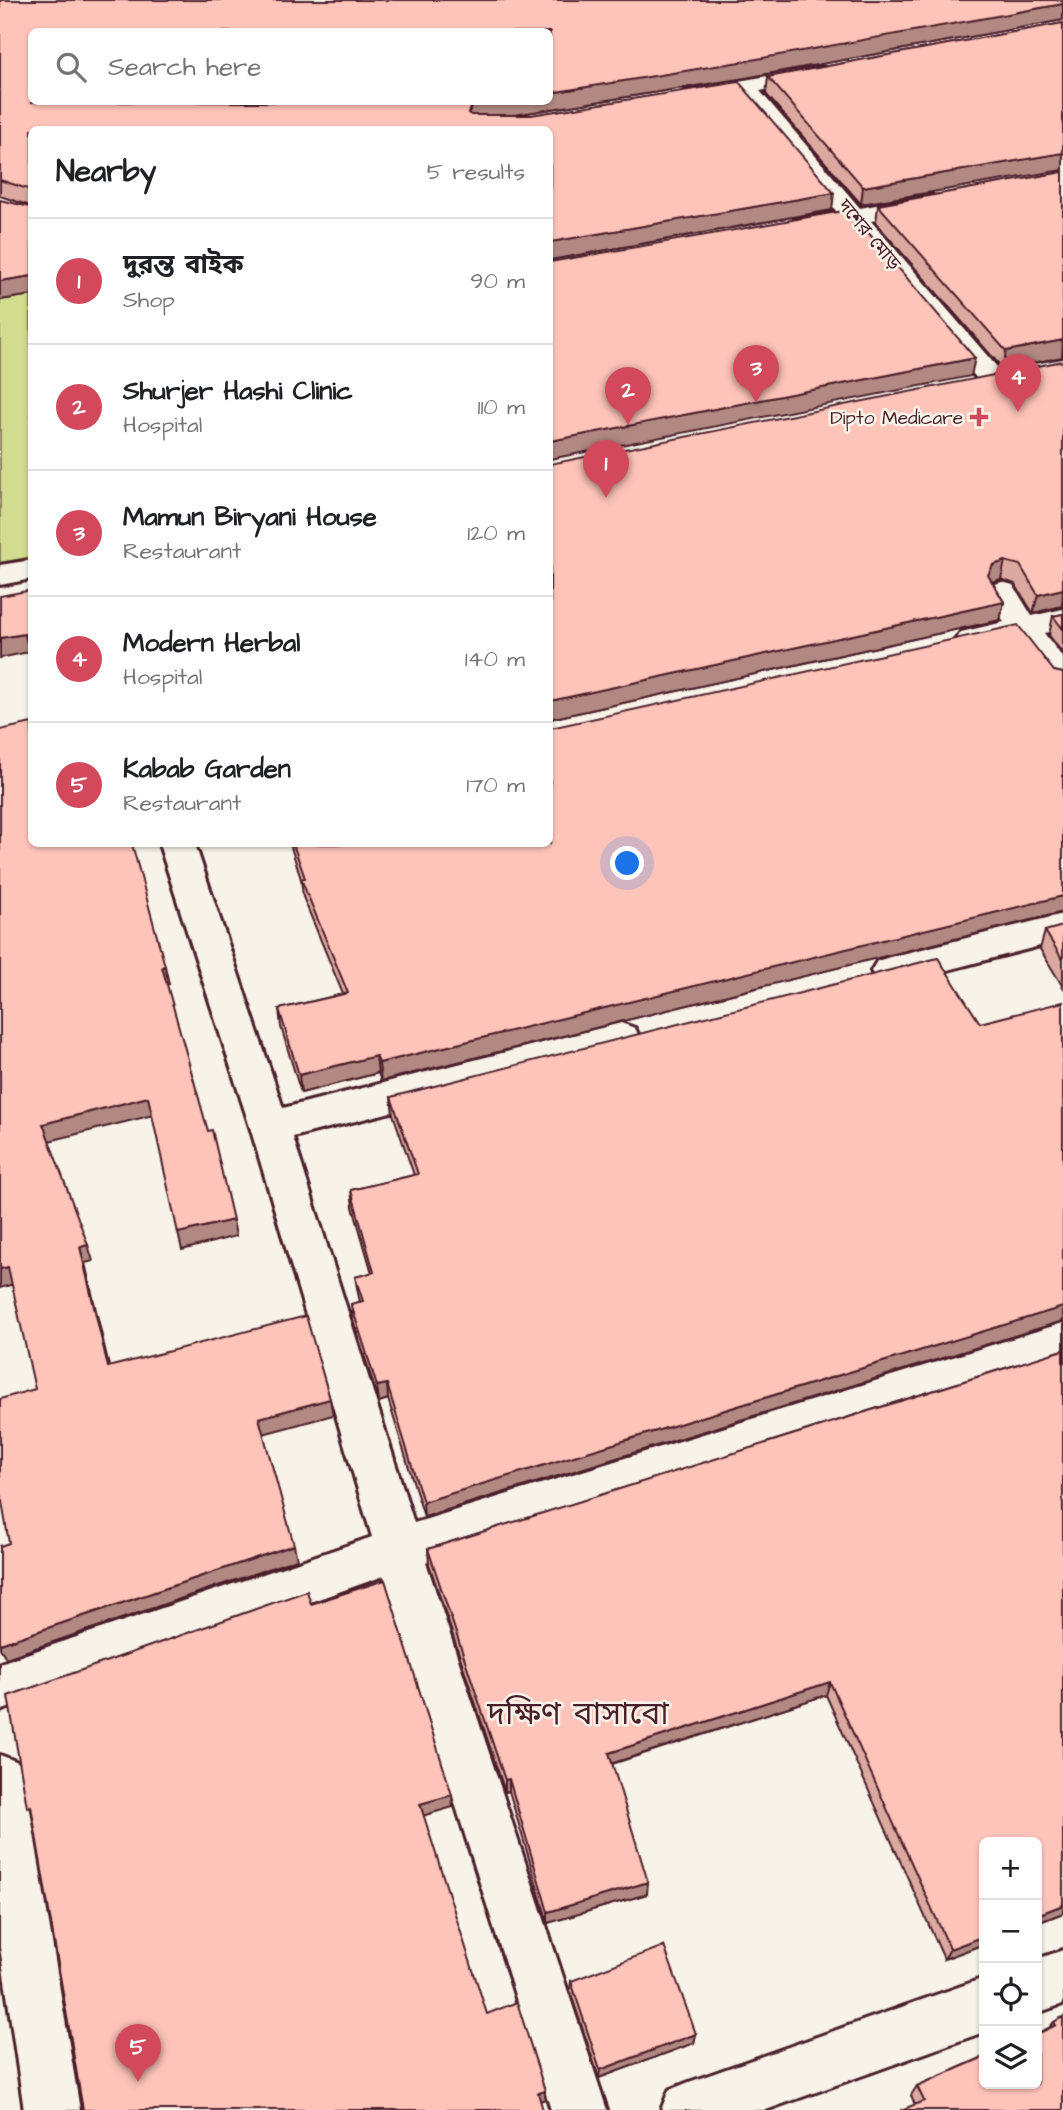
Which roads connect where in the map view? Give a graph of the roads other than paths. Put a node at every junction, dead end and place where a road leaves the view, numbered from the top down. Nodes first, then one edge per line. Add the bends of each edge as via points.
1 (838, 71) edge
2 (745, 88) junction
3 (676, 99) edge
4 (960, 198) edge
5 (856, 216) junction
6 (776, 230) edge
7 (992, 382) edge
8 (28, 570) edge
9 (0, 575) edge
10 (1002, 592) edge
11 (1063, 619) edge
12 (1023, 628) junction
13 (942, 646) edge
14 (1063, 680) edge
15 (178, 847) edge
16 (1063, 927) edge
17 (861, 978) edge
18 (660, 1029) edge
19 (270, 1127) junction
20 (1063, 1342) edge
21 (399, 1549) junction
22 (0, 1687) edge
23 (0, 1780) edge
24 (1063, 1977) edge
25 (1042, 1984) edge
26 (979, 2007) edge
27 (52, 2110) edge
28 (579, 2110) edge
29 (689, 2110) edge

1 - 2 street
2 - 3 street
2 - 5 street, দশের মোড়
4 - 5 street
5 - 6 street
5 - 7 street, দশের মোড়
8 - 9 street
10 - 12 street
11 - 12 street
12 - 13 street
12 - 14 street
15 - 19 street
16 - 17 street
18 - 19 street
19 - 21 street
20 - 21 street
21 - 22 street
21 - 28 street
23 - 27 street
24 - 25 street
26 - 29 street

